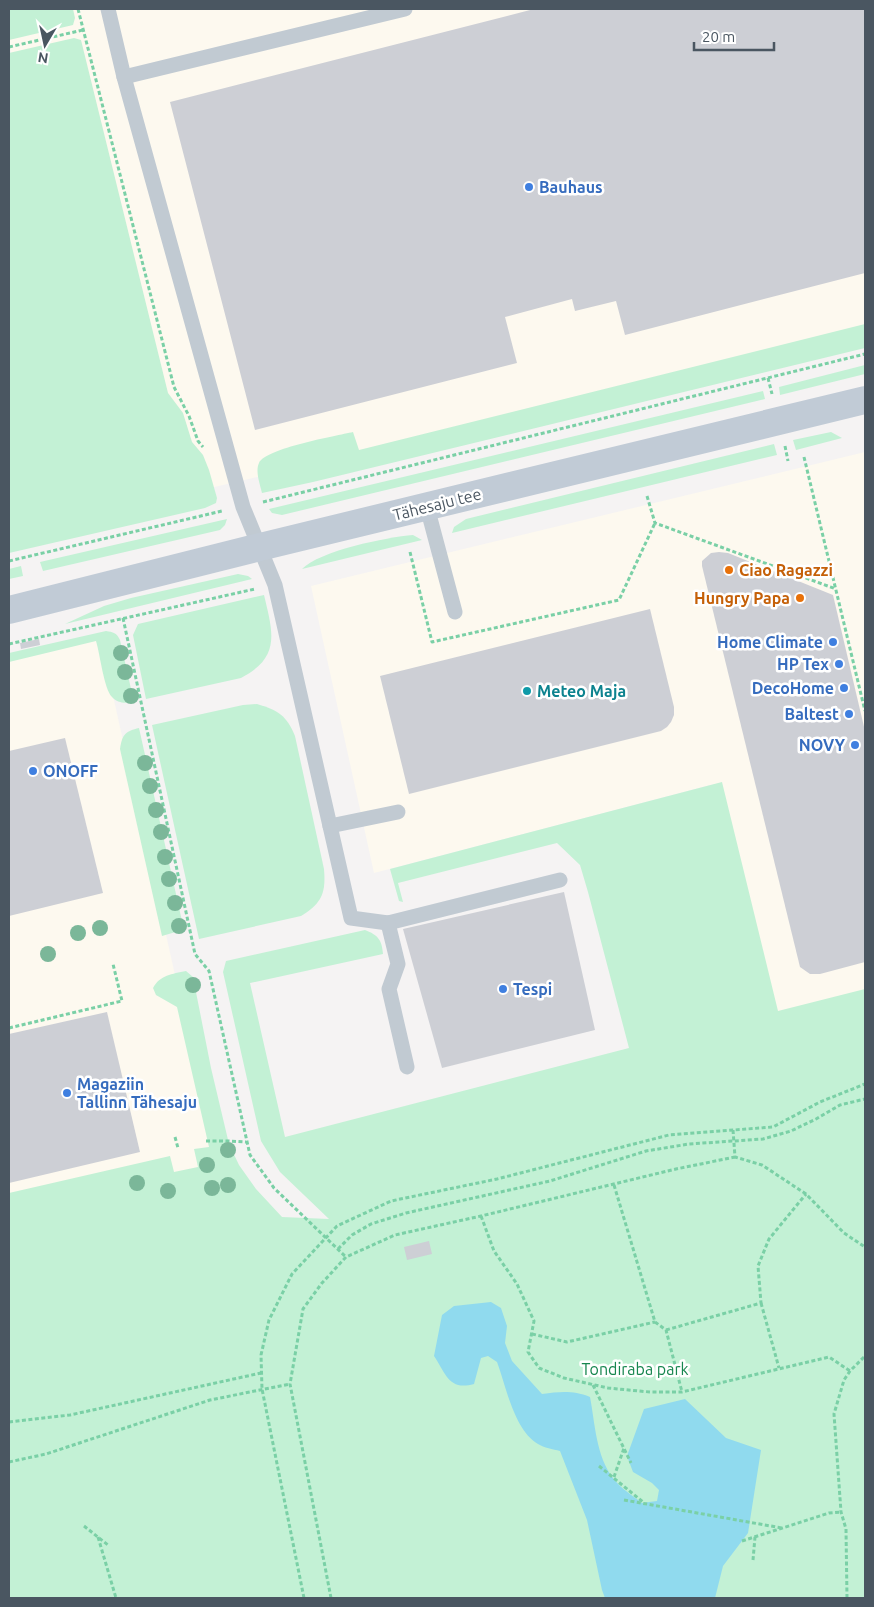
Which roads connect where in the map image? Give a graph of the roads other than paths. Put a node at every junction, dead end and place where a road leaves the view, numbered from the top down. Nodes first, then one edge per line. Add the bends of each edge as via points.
1 (108, 9) edge
2 (405, 9) edge
3 (124, 77) junction
4 (865, 400) edge
5 (427, 507) junction
6 (260, 547) junction
7 (9, 610) edge
8 (455, 612) dead end
9 (398, 812) dead end
10 (330, 826) junction
11 (560, 880) dead end
12 (388, 923) junction
13 (407, 1067) dead end

1 - 3 lane
2 - 3 lane
3 - 6 lane via 243,507
4 - 5 street, Tähesaju tee
5 - 6 street, Tähesaju tee
5 - 8 lane
6 - 7 street, Tähesaju tee
6 - 10 lane via 275,585
9 - 10 lane
10 - 12 lane via 351,918
11 - 12 lane
12 - 13 lane via 398,964 389,989

